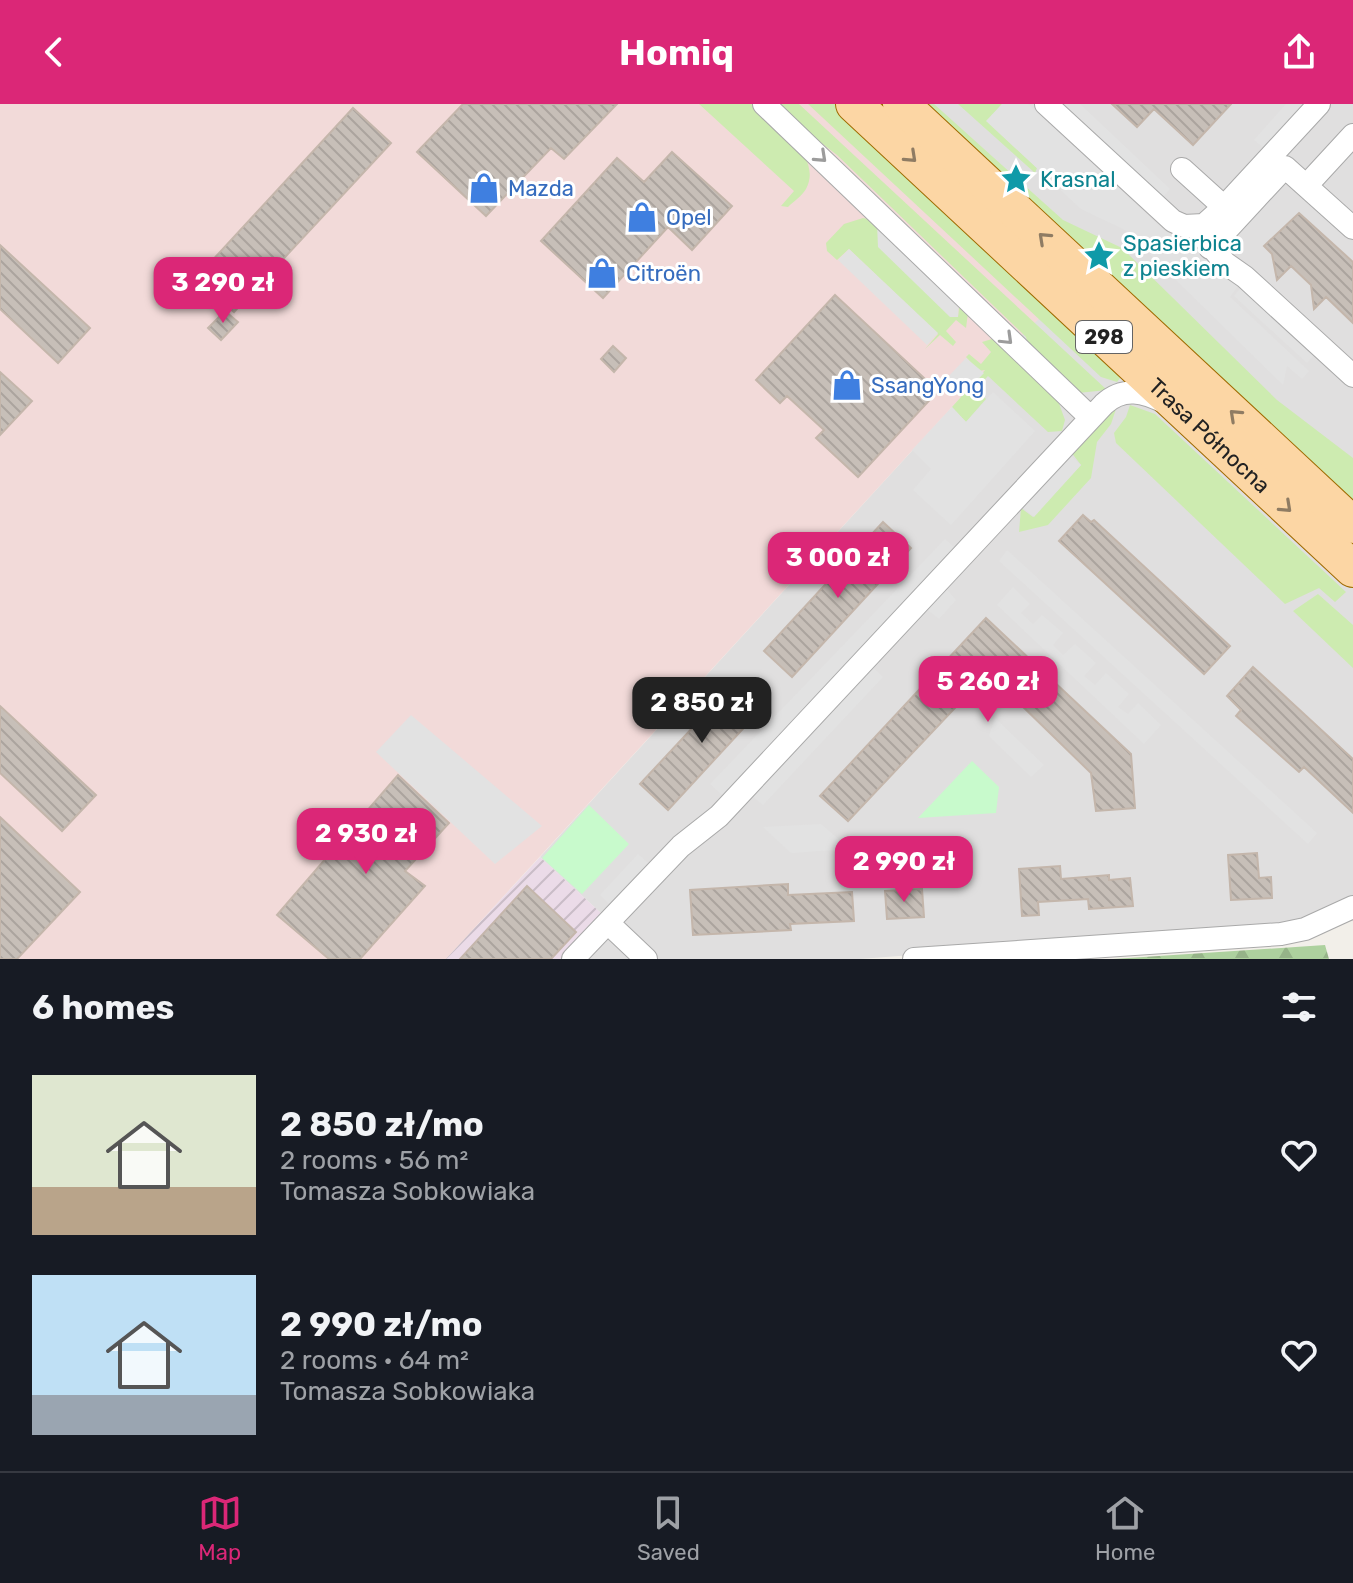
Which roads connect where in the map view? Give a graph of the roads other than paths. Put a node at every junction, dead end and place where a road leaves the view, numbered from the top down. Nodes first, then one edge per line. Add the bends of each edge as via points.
1 (764, 104) edge
2 (854, 104) edge
3 (901, 104) edge
4 (1046, 104) edge
5 (1319, 104) edge
6 (1353, 135) edge
7 (1182, 169) dead end
8 (1306, 186) junction
9 (1251, 191) junction
10 (1224, 207) junction
11 (1195, 227) junction
12 (1353, 228) edge
13 (1210, 248) junction
14 (1353, 376) edge
15 (1185, 413) junction
16 (1091, 418) junction
17 (1353, 525) edge
18 (1353, 569) edge
19 (1353, 907) edge
20 (608, 923) junction
21 (573, 959) edge
22 (646, 959) edge
23 (914, 959) edge

1 -> 16 street
2 -> 15 main road, Trasa Północna / 298
17 -> 3 main road, Trasa Północna / 298
4 - 11 street via 1159,212
5 - 9 street
6 - 8 street
7 - 10 street
8 - 9 street via 1285,167
8 - 12 street
9 - 10 street
9 - 13 street
10 - 11 street
11 - 13 street
13 - 14 street
15 - 16 street via 1144,394 1115,395
15 -> 18 main road, Trasa Północna / 298
16 - 20 street via 725,810 681,846
19 - 23 street via 1281,934
20 - 21 street
20 - 22 street

